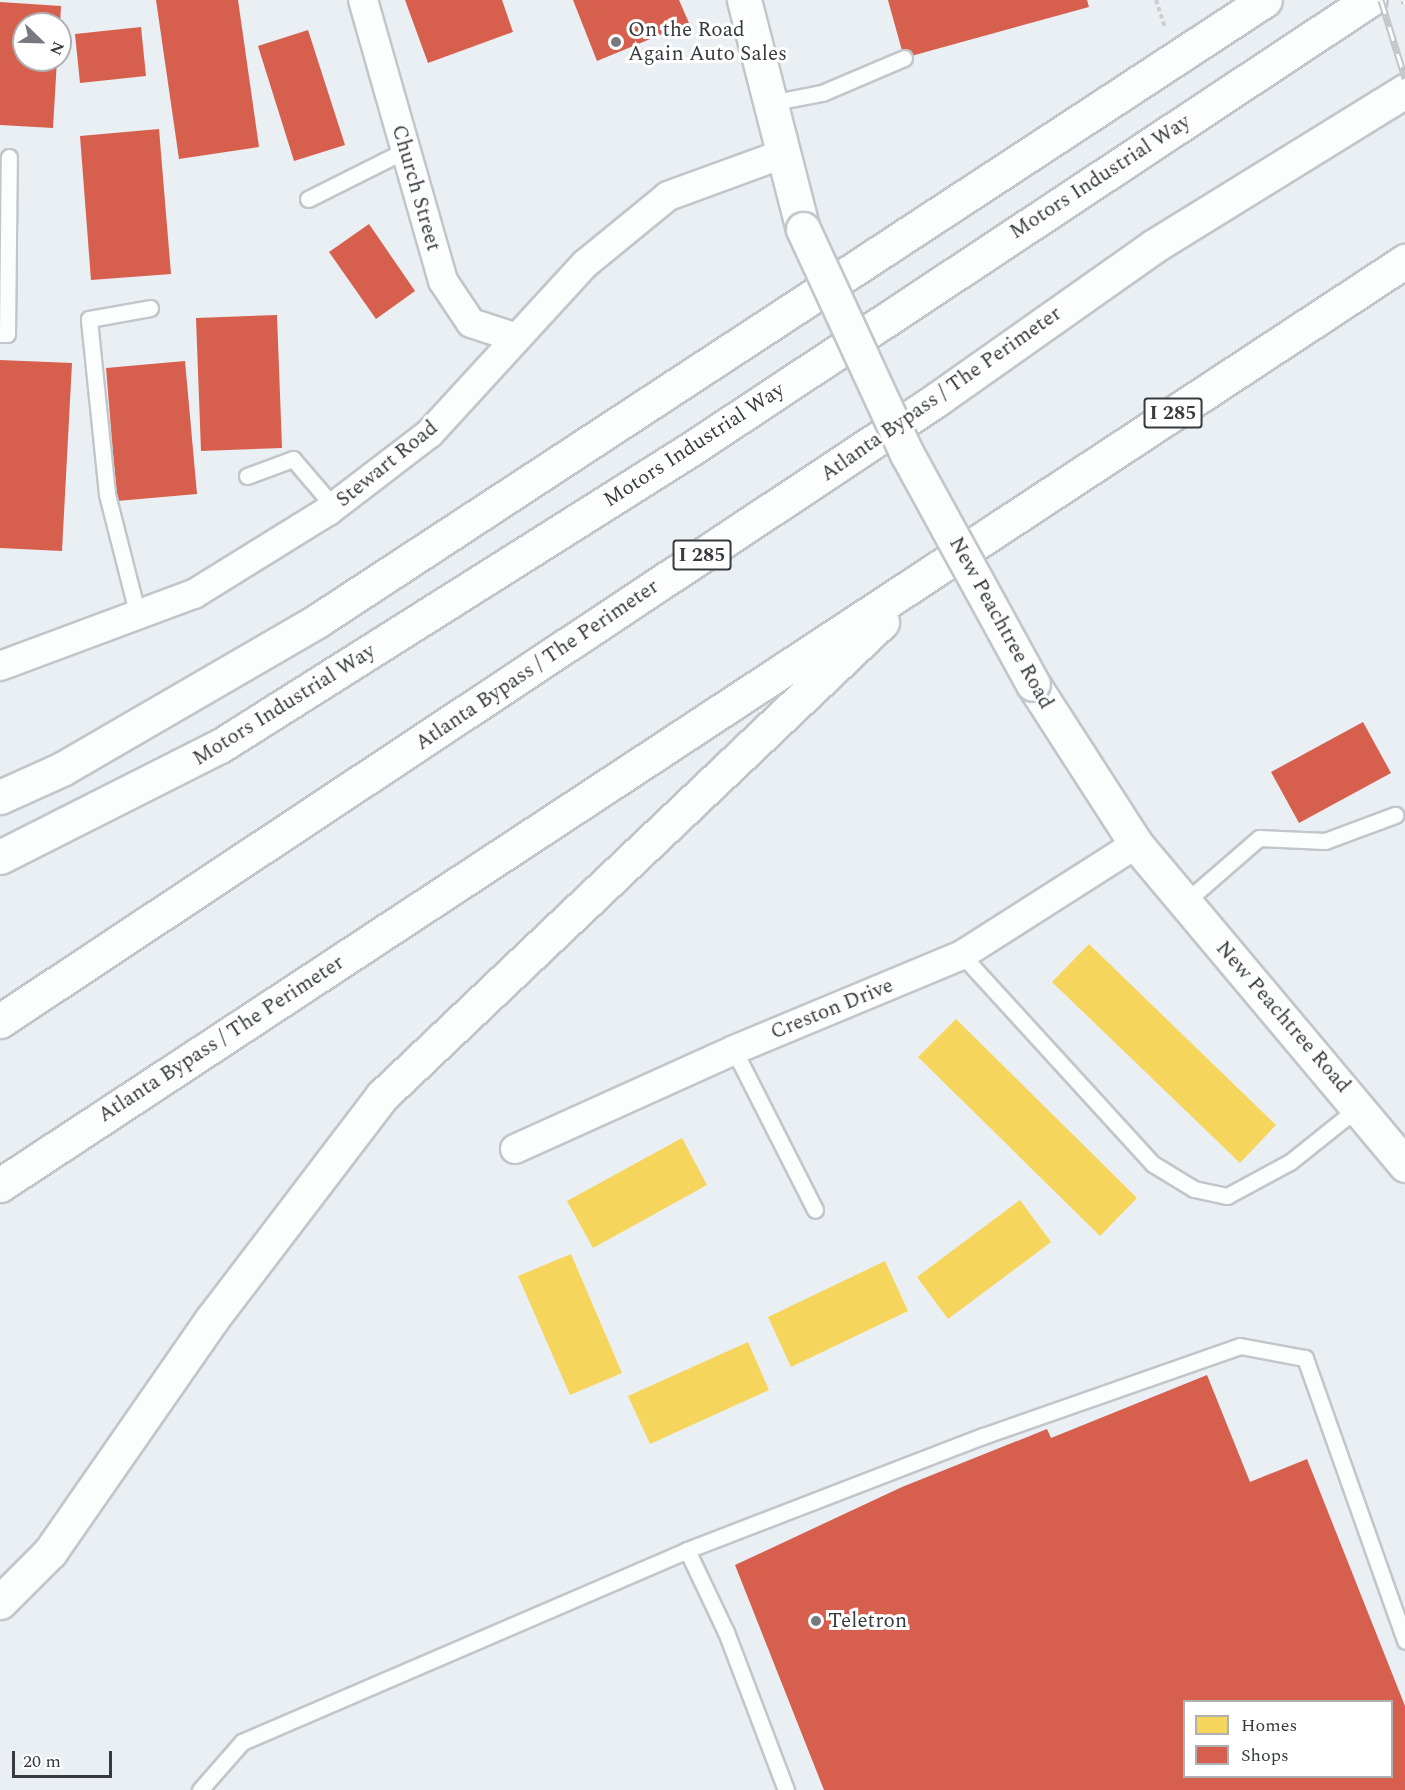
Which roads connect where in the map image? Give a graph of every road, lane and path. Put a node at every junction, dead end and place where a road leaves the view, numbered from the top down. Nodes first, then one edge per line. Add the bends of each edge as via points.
1 (363, 0) edge
2 (744, 0) edge
3 (1156, 0) edge
4 (1265, 0) edge
5 (1369, 0) edge
6 (1165, 28) dead end
7 (904, 58) dead end
8 (1405, 91) edge
9 (770, 103) junction
10 (405, 150) junction
11 (783, 154) junction
12 (9, 157) dead end
13 (308, 199) dead end
14 (1405, 261) edge
15 (150, 308) dead end
16 (0, 334) edge
17 (517, 338) junction
18 (247, 476) dead end
19 (334, 507) junction
20 (941, 565) junction
21 (138, 616) junction
22 (0, 666) edge
23 (0, 797) edge
24 (1395, 815) dead end
25 (1136, 844) junction
26 (0, 857) edge
27 (1185, 903) junction
28 (962, 955) junction
29 (0, 1022) edge
30 (734, 1050) junction
31 (1360, 1106) junction
32 (515, 1149) dead end
33 (1405, 1165) edge
34 (0, 1185) edge
35 (815, 1210) dead end
36 (687, 1550) junction
37 (31, 1573) junction
38 (0, 1602) edge
39 (0, 1622) edge
40 (1405, 1641) edge
41 (200, 1790) edge
42 (786, 1790) edge

1 - 10 street, Church Street
2 - 9 main road, New Peachtree Road
3 - 6 path
4 - 23 main road via 317,621 62,769
5 - 26 main road, Motors Industrial Way via 694,447 220,746
7 - 9 lane via 822,93
8 - 29 main road, Atlanta Bypass / The Perimeter / I 285 via 1154,246 936,400
9 - 11 main road, New Peachtree Road
10 - 13 lane
10 - 17 street, Church Street via 442,281 471,323
11 - 17 street, Stewart Road via 668,196 585,264
11 - 25 main road, New Peachtree Road, bridge via 803,229 907,454 1034,684
12 - 16 lane via 7,334
14 - 20 main road, Atlanta Bypass / The Perimeter / I 285
15 - 21 lane via 89,319 107,494
17 - 19 street, Stewart Road via 430,434
18 - 19 lane via 293,459
19 - 21 street, Stewart Road via 194,594
20 - 34 main road, Atlanta Bypass / The Perimeter / I 285
20 - 37 main road via 382,1096 212,1319
21 - 22 street, Stewart Road
24 - 27 lane via 1325,841 1259,838
25 - 27 main road, New Peachtree Road
25 - 28 street, Creston Drive
27 - 31 main road, New Peachtree Road
28 - 30 street, Creston Drive
28 - 31 lane via 1154,1164 1194,1189 1227,1197 1290,1162
30 - 32 street, Creston Drive
30 - 35 lane
31 - 33 main road, New Peachtree Road
36 - 40 lane via 983,1436 1240,1346 1305,1358
36 - 41 lane via 242,1742
36 - 42 lane via 726,1632
37 - 38 main road
37 - 39 main road

